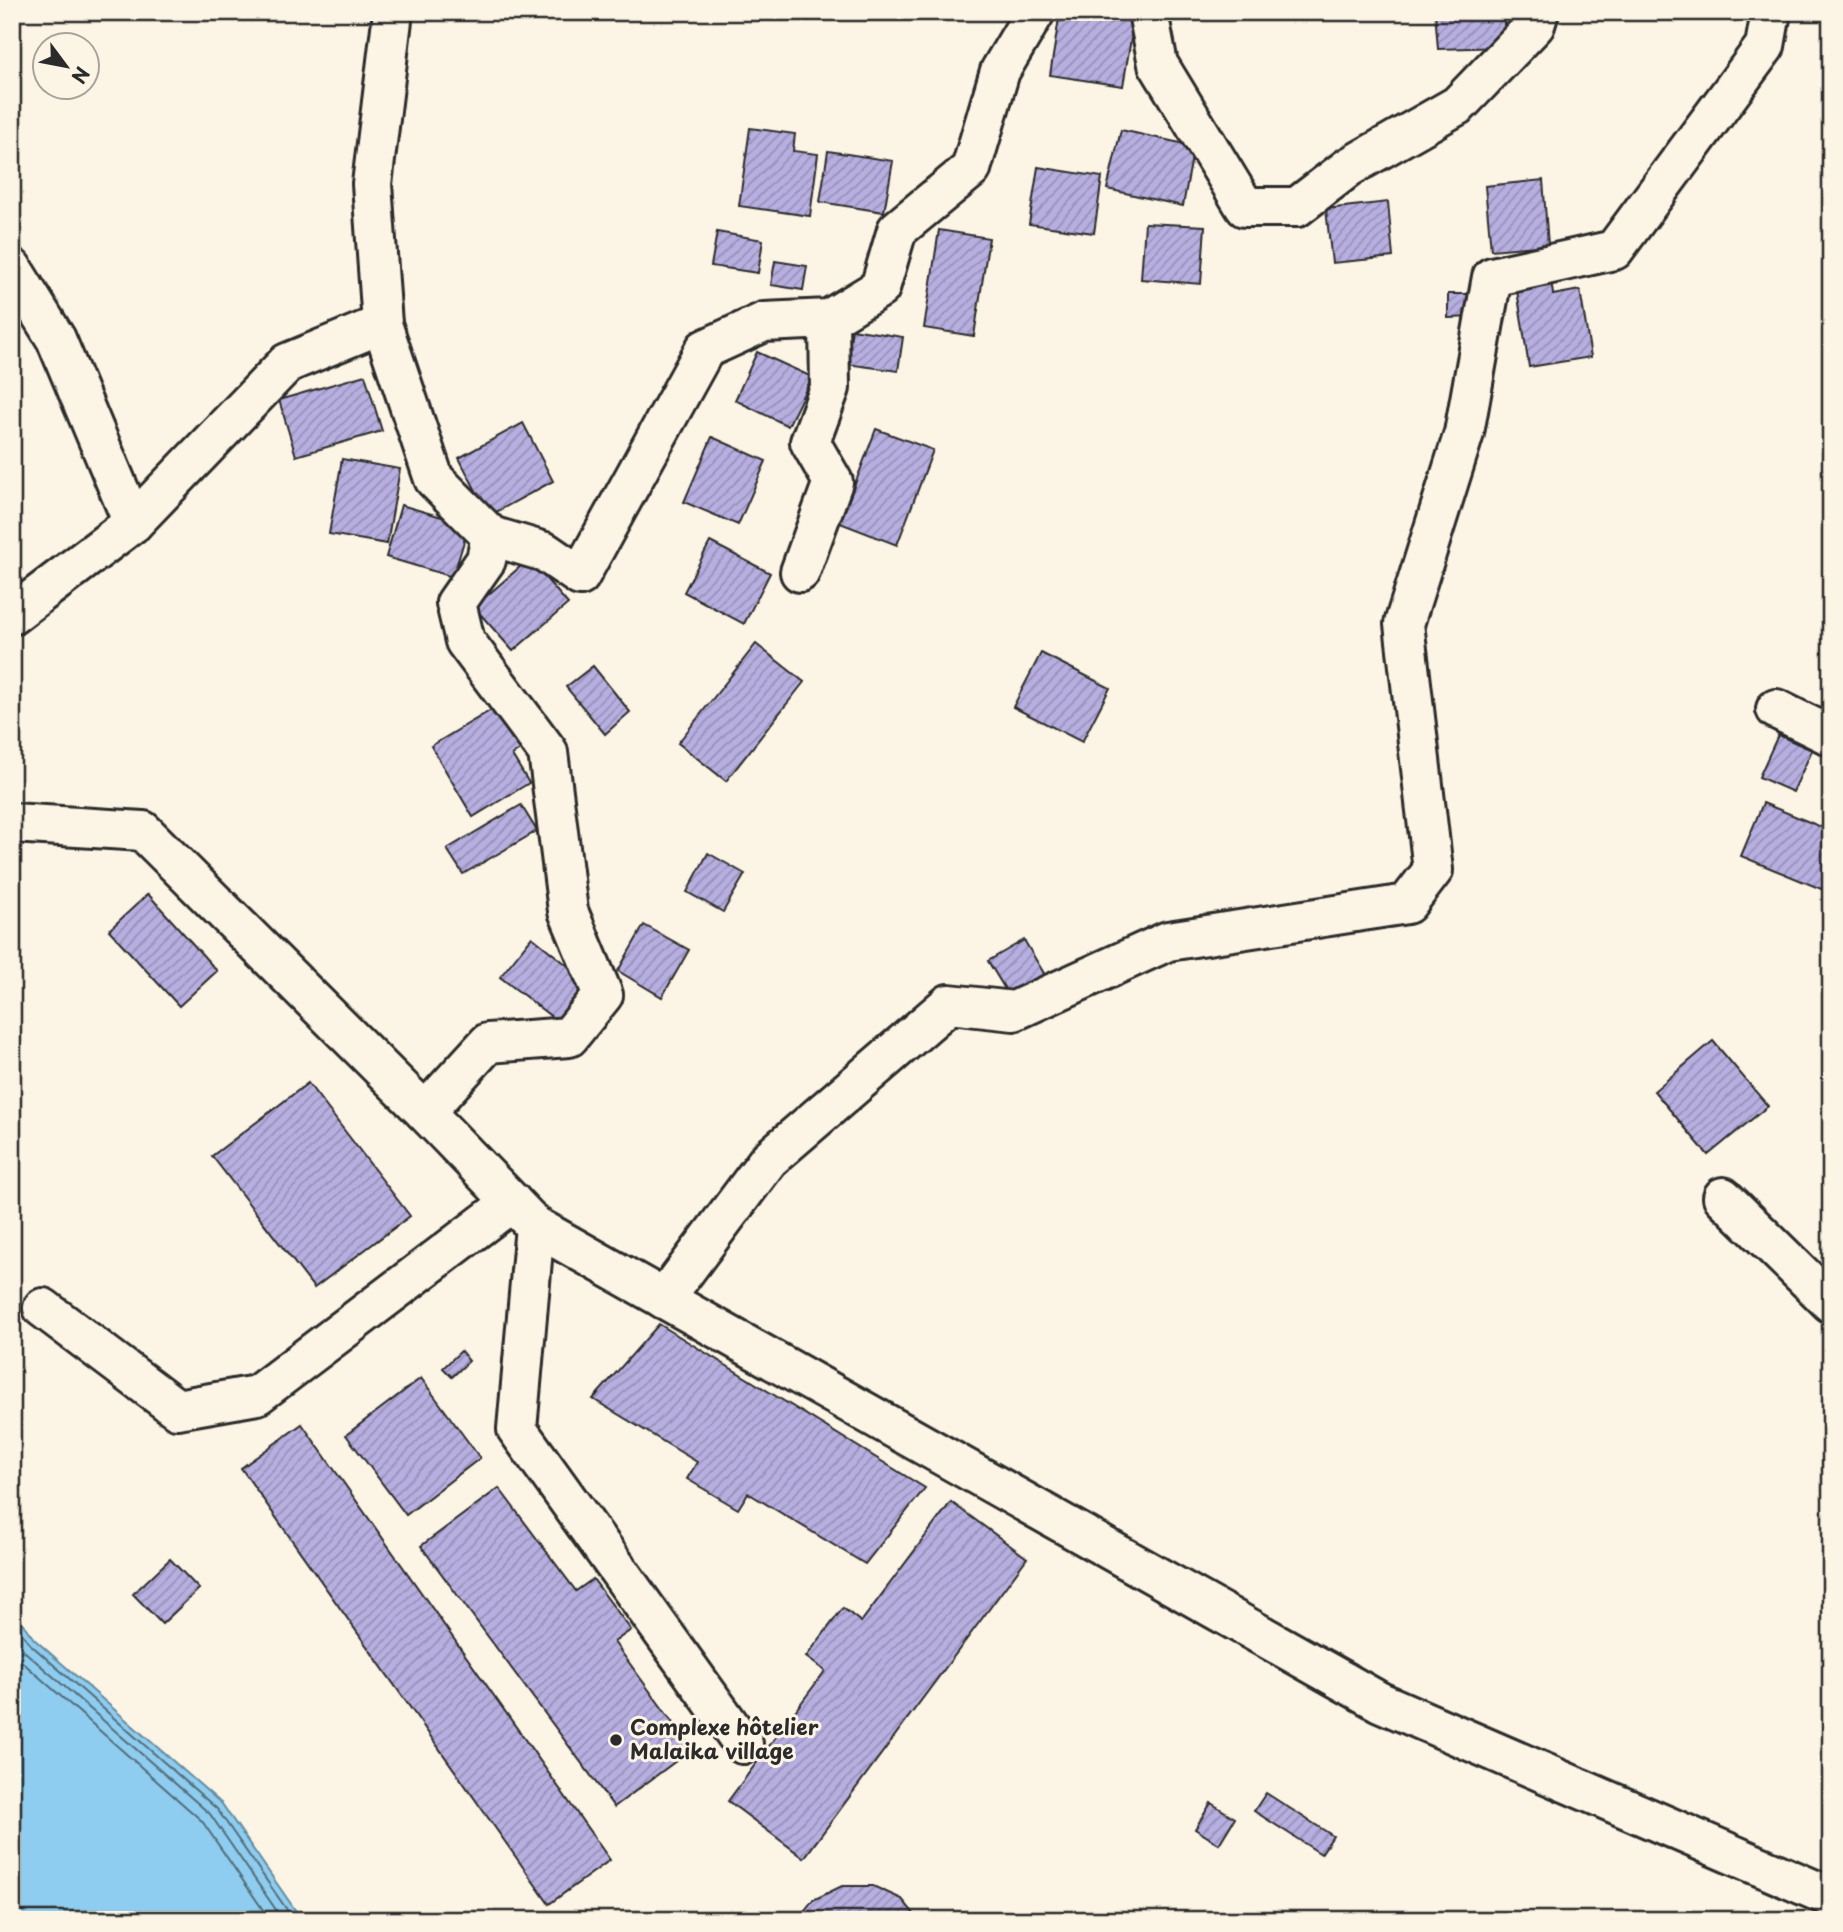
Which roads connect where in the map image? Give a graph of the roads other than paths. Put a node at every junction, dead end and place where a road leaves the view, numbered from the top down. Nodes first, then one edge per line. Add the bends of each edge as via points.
1 (393, 12) edge
2 (1035, 12) edge
3 (1148, 12) edge
4 (1539, 12) edge
5 (1771, 12) edge
6 (12, 268) edge
7 (829, 319) junction
8 (382, 324) junction
9 (133, 523) junction
10 (491, 536) junction
11 (800, 572) dead end
12 (12, 615) edge
13 (1776, 709) dead end
14 (1831, 736) edge
15 (12, 823) edge
16 (425, 1112) junction
17 (1723, 1197) dead end
18 (523, 1214) junction
19 (664, 1299) junction
20 (1831, 1303) edge
21 (43, 1308) dead end
22 (743, 1745) dead end
23 (1831, 1897) edge

1 - 8 street via 372,184
2 - 7 street via 1000,71 971,169 897,230 880,288
3 - 4 street via 1158,64 1245,207 1297,207 1349,167 1458,105 1535,25
5 - 19 street via 1765,46 1614,250 1492,277 1464,433 1404,624 1433,870 1407,904 1168,941 1014,1011 949,1004 769,1159
6 - 9 street via 56,339
7 - 10 street via 764,322 705,349 580,576 545,552
7 - 11 street via 830,388 810,442 833,482
8 - 9 street via 287,363
8 - 10 street via 434,479
9 - 12 street
10 - 16 street via 486,560 456,603 466,641 548,752 568,911 603,995 569,1037 488,1043
13 - 14 street
15 - 16 street via 143,831
16 - 18 street
17 - 20 street
18 - 19 street
18 - 21 street via 257,1395 177,1409
18 - 22 street via 517,1429
19 - 23 street via 1380,1702

